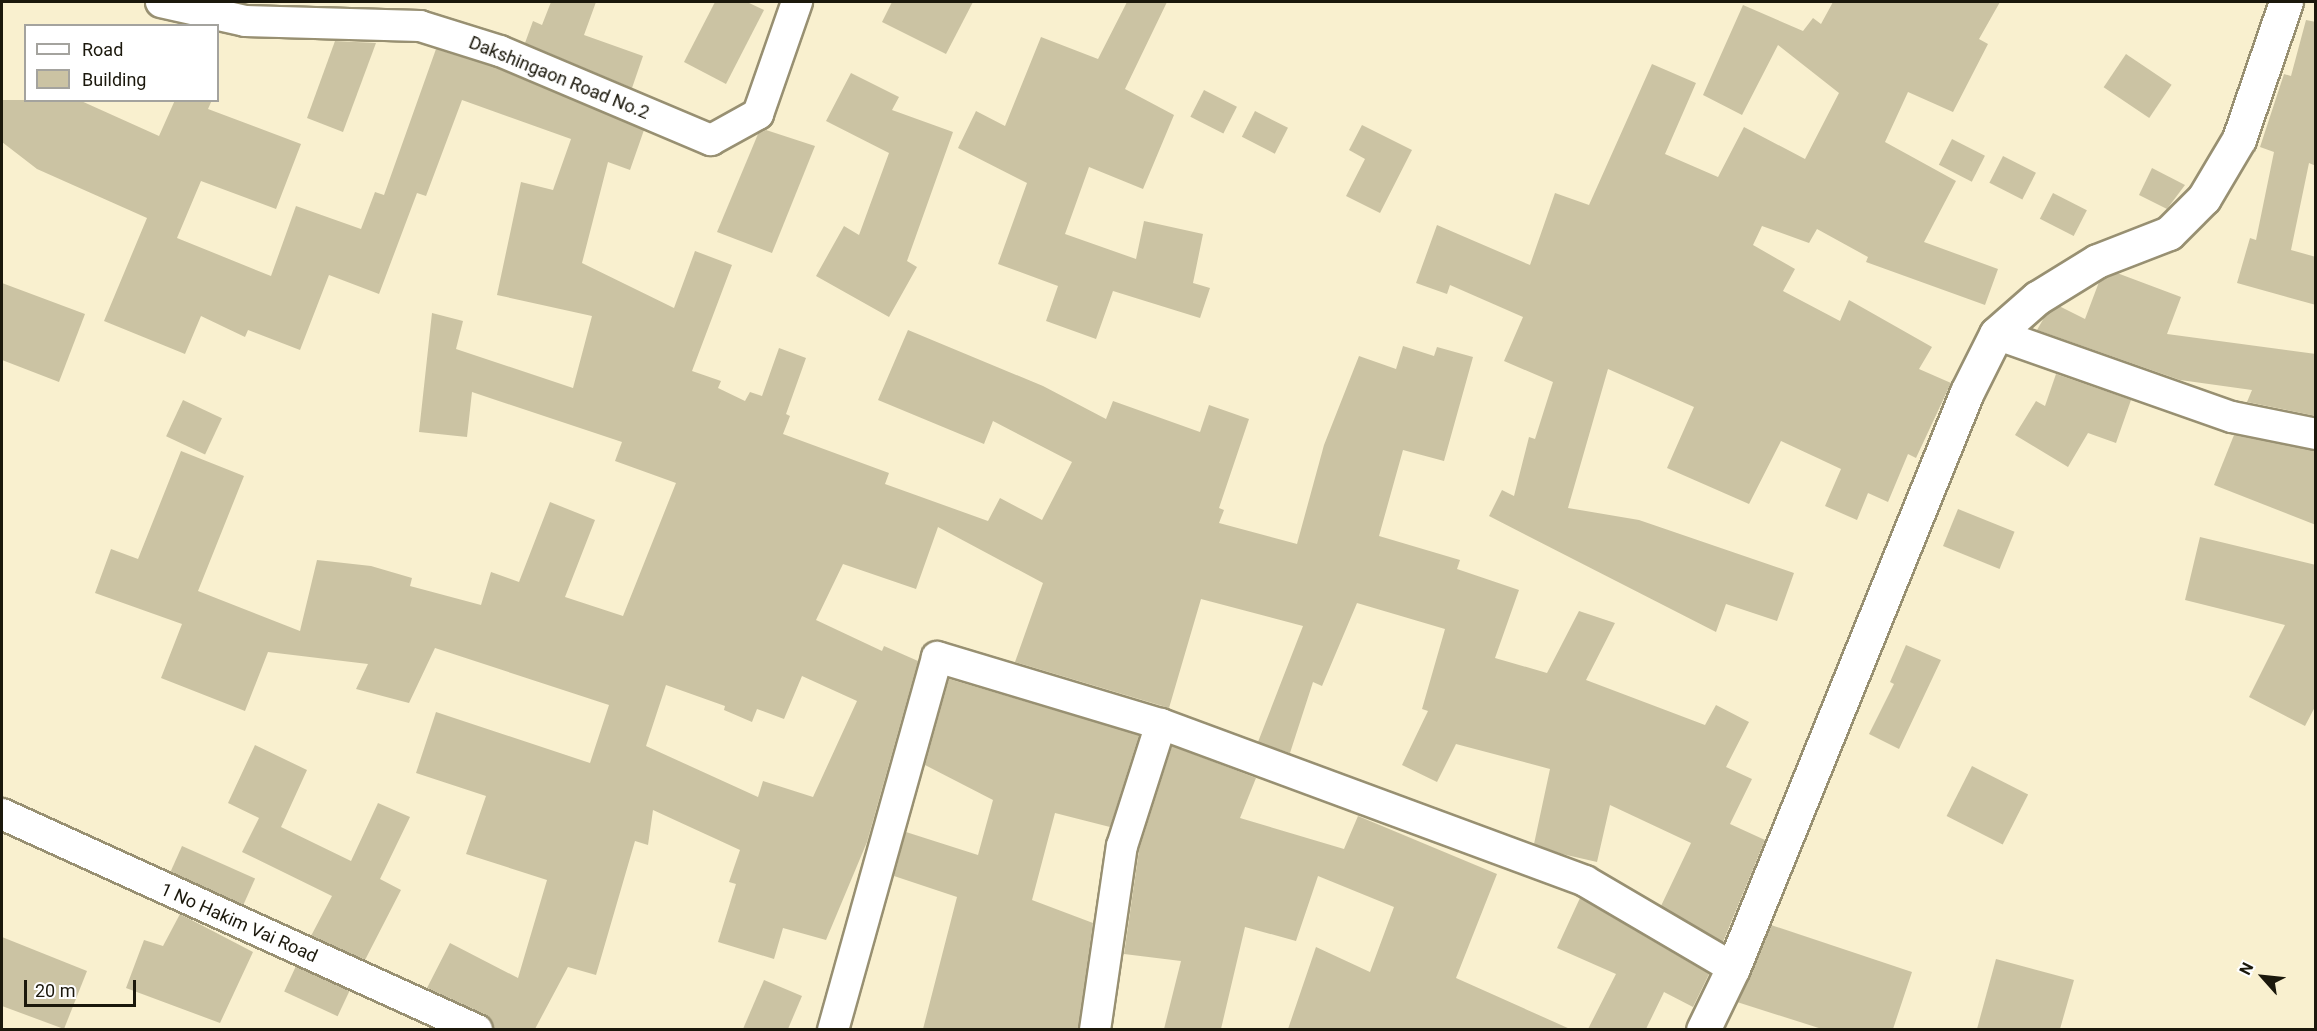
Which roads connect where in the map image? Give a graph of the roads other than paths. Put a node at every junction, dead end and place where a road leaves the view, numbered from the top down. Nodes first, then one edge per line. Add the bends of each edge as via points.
1 (161, 2) edge
2 (797, 2) edge
3 (2286, 2) edge
4 (1996, 334) junction
5 (2316, 434) edge
6 (1161, 724) junction
7 (2, 814) edge
8 (1733, 969) junction
9 (477, 1029) edge
10 (833, 1029) edge
11 (1095, 1029) edge
12 (1703, 1029) edge

1 - 2 street, Dakshingaon Road No.2 via 245,21 420,26 500,51 711,140 758,114
3 - 4 street via 2239,139 2204,198 2169,233 2097,261 2037,298
4 - 5 street via 2232,417
4 - 8 street via 1968,392
6 - 8 street via 1586,881
6 - 10 street via 937,657
6 - 11 street via 1122,846
7 - 9 street, 1 No Hakim Vai Road
8 - 12 street

